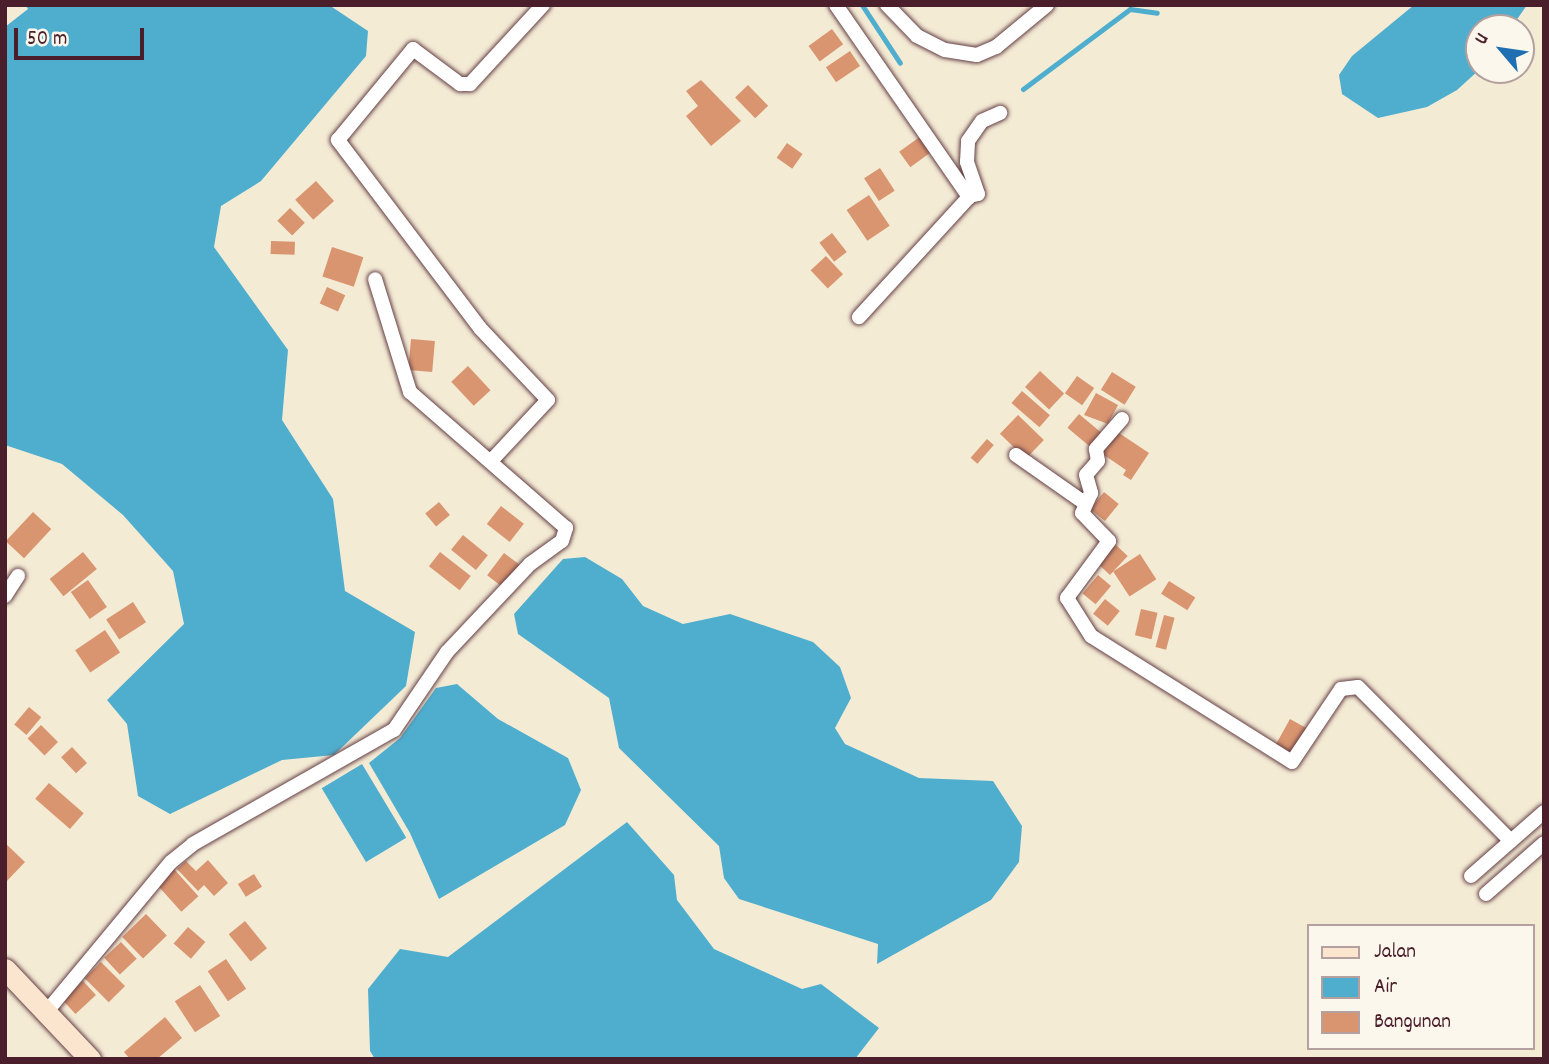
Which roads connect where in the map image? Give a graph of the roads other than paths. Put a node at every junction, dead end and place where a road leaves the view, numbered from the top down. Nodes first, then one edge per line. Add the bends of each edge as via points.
1 (836, 5) edge
2 (887, 5) edge
3 (1046, 5) edge
4 (535, 8) edge
5 (1000, 113) dead end
6 (969, 197) junction
7 (375, 279) dead end
8 (859, 317) dead end
9 (1122, 419) dead end
10 (1016, 455) dead end
11 (492, 460) junction
12 (1086, 505) junction
13 (18, 576) dead end
14 (5, 596) edge
15 (1544, 812) edge
16 (1511, 841) junction
17 (1544, 843) edge
18 (1471, 876) dead end
19 (1486, 894) dead end
20 (5, 969) edge
21 (48, 1010) junction
22 (90, 1059) edge

1 - 6 street
2 - 3 street via 917,36 945,50 977,55 996,47
4 - 11 street via 470,84 460,84 413,49 338,140 480,328 548,400
5 - 6 street via 982,121 968,141 967,162 978,194
6 - 8 street
7 - 11 street via 410,392
9 - 12 street via 1096,449 1098,461 1086,474 1091,493
10 - 12 street
11 - 21 street via 566,528 562,541 530,564 447,652 394,730 192,845 171,862
12 - 16 street via 1082,513 1109,541 1067,598 1091,636 1292,762 1341,689 1358,687
13 - 14 street
15 - 16 street
16 - 18 street
17 - 19 street
20 - 21 street
21 - 22 street

